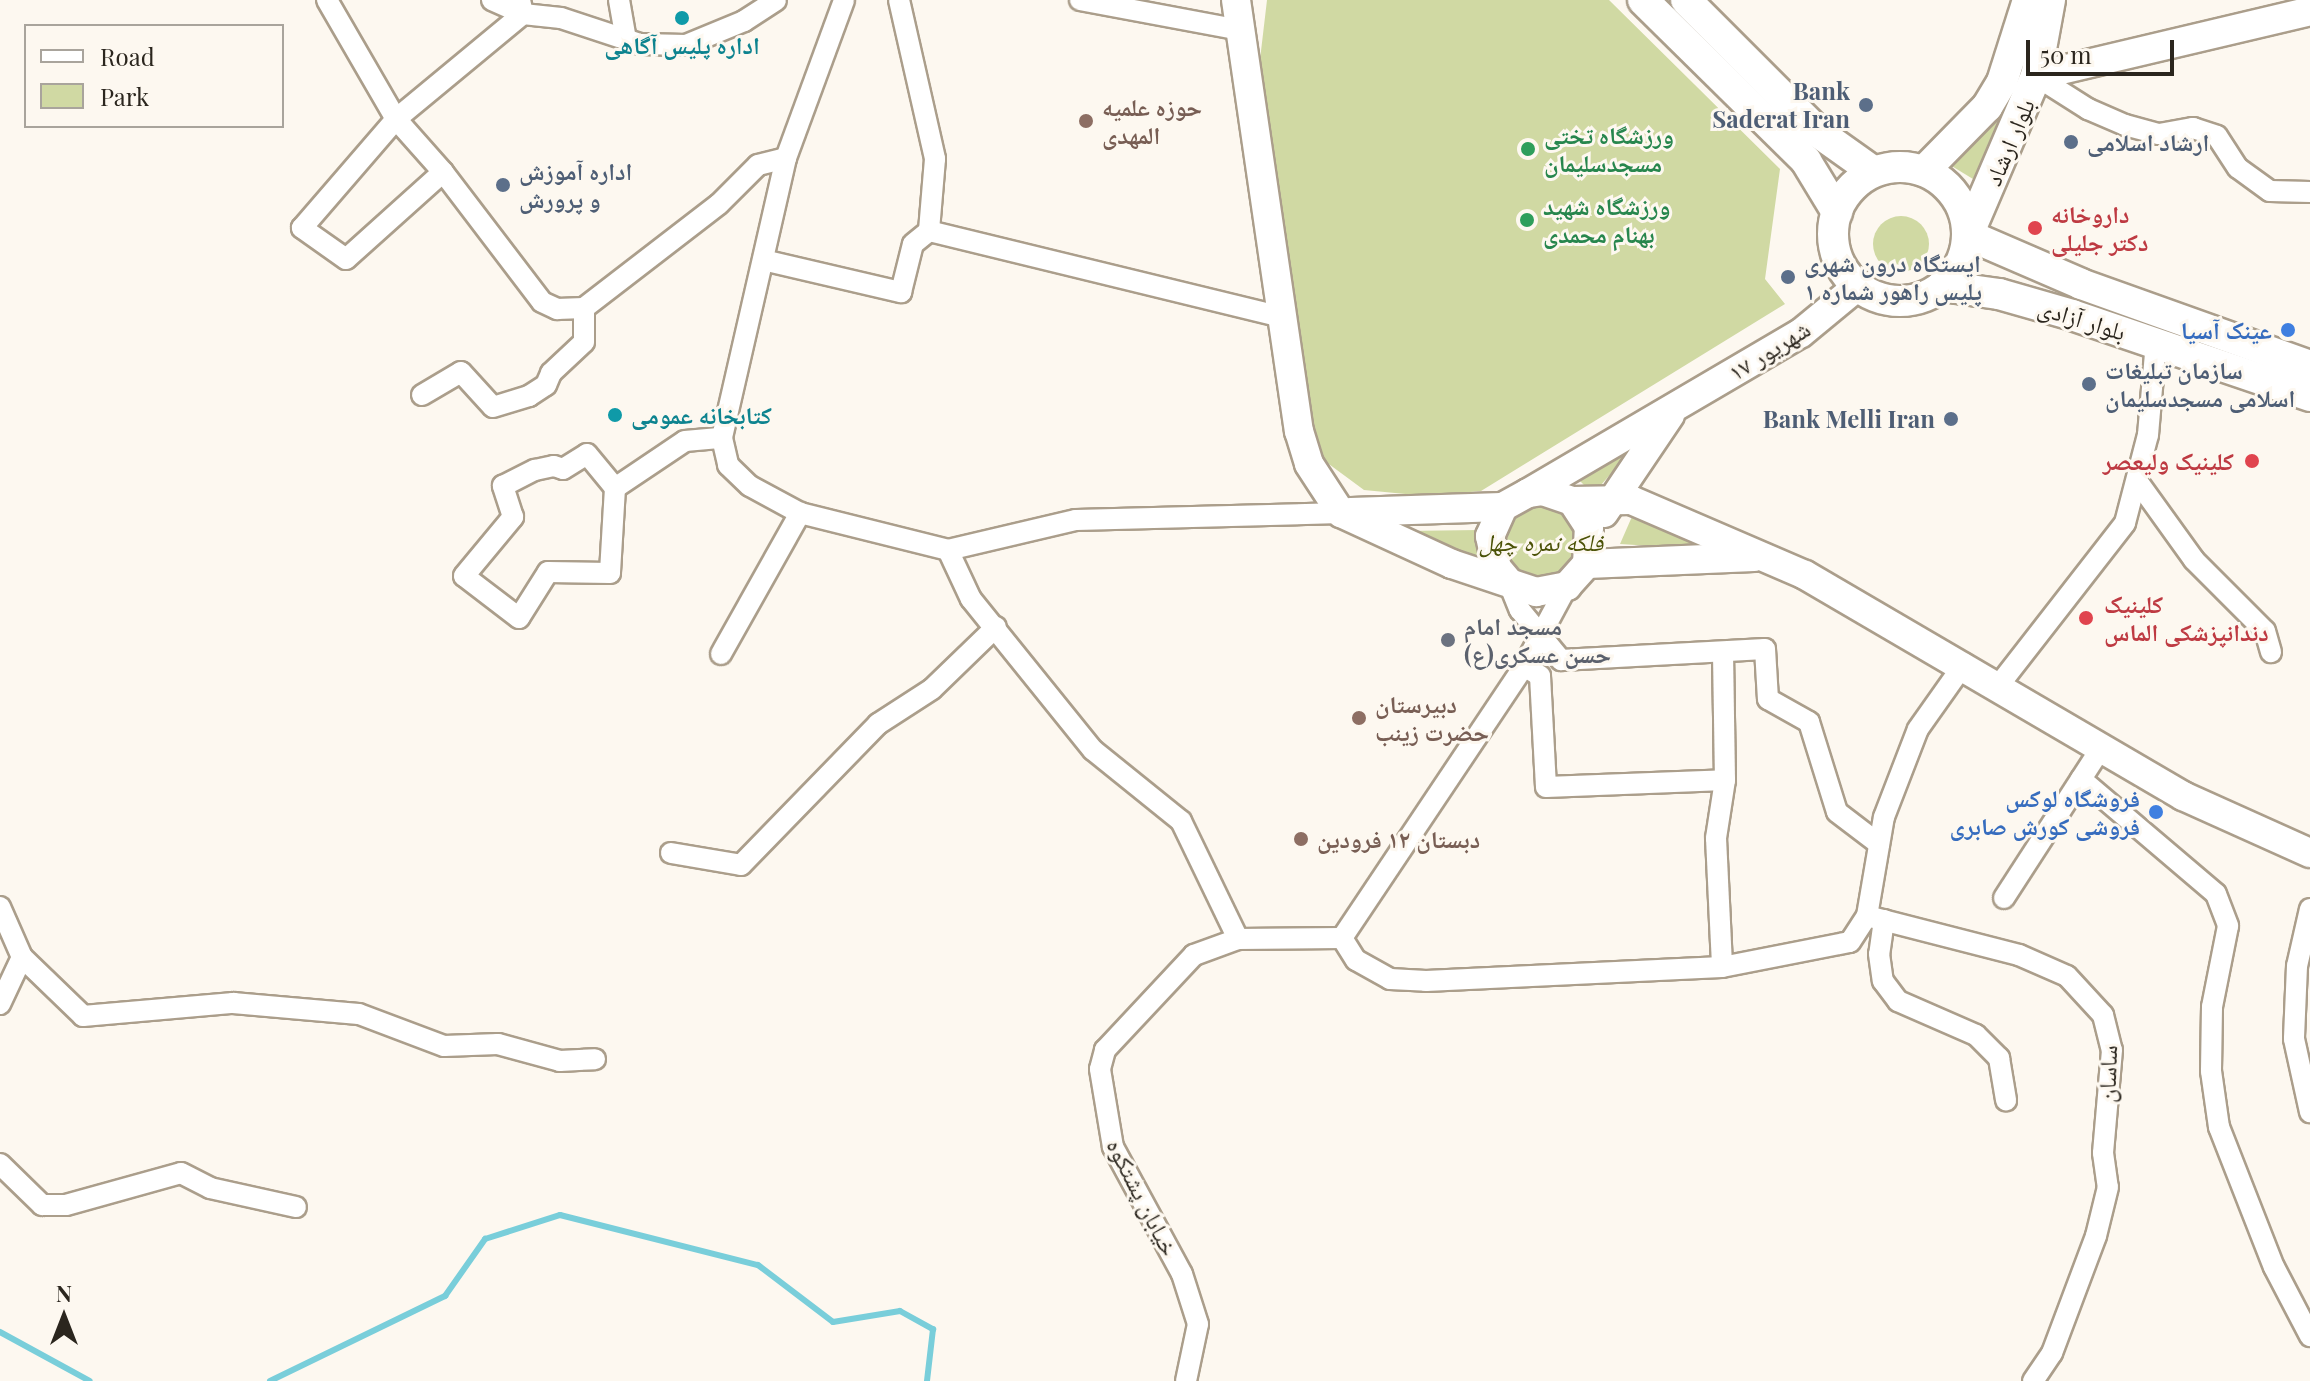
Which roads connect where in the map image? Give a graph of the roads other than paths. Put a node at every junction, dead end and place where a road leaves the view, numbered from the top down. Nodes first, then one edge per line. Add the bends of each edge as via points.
1 (327, 0) edge
2 (492, 0) edge
3 (619, 0) edge
4 (776, 0) edge
5 (844, 0) edge
6 (899, 0) edge
7 (1080, 0) edge
8 (1236, 0) edge
9 (1643, 0) edge
10 (1686, 0) edge
11 (2028, 0) edge
12 (2050, 0) edge
13 (521, 7) edge
14 (2310, 11) edge
15 (1241, 30) junction
16 (626, 39) junction
17 (2036, 76) junction
18 (396, 119) junction
19 (786, 158) junction
20 (1924, 171) junction
21 (443, 172) junction
22 (1874, 172) junction
23 (2310, 192) edge
24 (1837, 212) junction
25 (929, 231) junction
26 (1968, 235) junction
27 (763, 260) junction
28 (1858, 286) junction
29 (1942, 286) junction
30 (584, 308) junction
31 (1285, 318) junction
32 (2156, 342) junction
33 (2310, 366) edge
34 (422, 395) dead end
35 (2310, 396) edge
36 (1675, 408) junction
37 (722, 438) junction
38 (1647, 445) junction
39 (2138, 482) junction
40 (615, 488) junction
41 (1528, 493) junction
42 (1572, 501) junction
43 (1609, 501) junction
44 (1643, 504) junction
45 (1503, 507) junction
46 (800, 513) junction
47 (1341, 513) junction
48 (948, 550) junction
49 (1589, 553) junction
50 (1757, 557) junction
51 (1508, 581) junction
52 (1567, 586) junction
53 (996, 627) junction
54 (1539, 639) junction
55 (2271, 652) dead end
56 (1723, 653) junction
57 (721, 654) dead end
58 (1964, 664) junction
59 (1524, 666) junction
60 (1999, 685) junction
61 (2101, 748) junction
62 (2081, 779) junction
63 (1725, 780) junction
64 (1879, 844) junction
65 (671, 853) dead end
66 (2310, 853) edge
67 (2004, 898) dead end
68 (0, 907) edge
69 (2310, 909) edge
70 (1876, 918) junction
71 (1342, 938) junction
72 (1238, 939) junction
73 (22, 957) junction
74 (1722, 967) junction
75 (0, 1004) edge
76 (595, 1059) dead end
77 (2006, 1100) dead end
78 (2310, 1112) edge
79 (0, 1164) edge
80 (296, 1207) dead end
81 (2310, 1336) edge
82 (1186, 1381) edge
83 (2033, 1381) edge

1 - 18 street
2 - 13 street
3 - 16 street
4 - 16 street via 744,21 686,45
5 - 19 street
6 - 25 street via 935,159
7 - 15 street
8 - 15 main road
9 - 24 main road via 1806,161
10 - 22 main road via 1819,133
11 - 20 main road, بلوار ارشاد via 2002,82 1987,107
12 - 17 main road, بلوار ارشاد
13 - 16 street
13 - 18 street
14 - 17 main road
15 - 31 main road
17 - 23 street via 2125,125 2159,134 2193,128 2217,136 2238,168 2270,191
17 - 26 main road, بلوار ارشاد
18 - 21 street
18 - 21 street via 302,228 346,259
19 - 27 street
19 - 30 street via 758,165 719,204
20 - 22 main road via 1908,167
20 - 26 main road via 1956,196
21 - 30 street via 542,302 557,309
22 - 24 main road via 1851,188
24 - 28 main road via 1836,253
25 - 27 street via 913,244 901,292
25 - 31 street
26 - 29 main road via 1960,263
26 - 33 main road, بلوار آزادی via 2081,284
27 - 37 street
28 - 29 main road via 1900,301
28 - 36 main road, ۱۷ شهریور via 1801,333
29 - 32 main road, بلوار آزادی via 1999,294
30 - 34 street via 584,342 551,373 546,385 529,396 493,407 461,372
31 - 47 main road via 1299,431 1309,464
32 - 35 main road, بلوار آزادی
32 - 39 street
36 - 38 main road
36 - 41 main road, ۱۷ شهریور
37 - 40 street via 685,441
37 - 46 street via 728,465 750,486
38 - 43 main road
38 - 44 main road
39 - 55 street via 2194,560 2265,631
39 - 60 street via 2125,523
40 - 40 street via 587,454 563,469 535,470 503,486 513,517 464,576 519,618 548,572 610,573
41 - 42 main road via 1558,494
41 - 45 main road
42 - 43 main road
42 - 49 main road via 1589,527
43 - 44 main road
43 - 49 main road
44 - 50 main road
45 - 47 main road
45 - 51 main road via 1490,536 1497,568
46 - 48 street
46 - 57 street
47 - 48 street via 1076,520
47 - 51 main road via 1452,564
48 - 53 street via 971,599
49 - 50 main road
49 - 52 main road
50 - 58 main road via 1805,575
51 - 52 main road via 1536,592
51 - 54 street
52 - 54 street
53 - 65 street via 932,689 878,724 741,865
53 - 72 street via 1093,750 1181,821
54 - 56 street via 1561,660
54 - 59 street
56 - 63 street
56 - 64 street via 1765,649 1768,699 1809,722 1837,812
58 - 60 main road
58 - 64 street via 1918,729
59 - 63 street via 1540,676 1546,787
59 - 71 street
60 - 61 main road
61 - 62 street
61 - 66 main road via 2183,796
62 - 67 street
62 - 81 street via 2216,894 2228,926 2212,1007 2211,1071 2219,1127 2274,1267
63 - 74 street via 1716,838
64 - 70 street
68 - 73 street
69 - 78 street via 2297,966 2294,1039
70 - 74 street via 1850,942
70 - 77 street via 1883,981 1898,1001 1976,1035 1999,1058
70 - 83 street, ساسان via 2019,955 2067,976 2103,1015 2112,1050 2103,1153 2108,1187 2096,1236 2052,1353
71 - 72 street, خیابان پشتکوه
71 - 74 street via 1356,960 1390,979
72 - 82 street, خیابان پشتکوه via 1194,955 1105,1050 1100,1069 1113,1147 1182,1274 1198,1324
73 - 75 street
73 - 76 street via 83,1016 233,1003 359,1014 444,1046 498,1044 560,1061
79 - 80 street via 42,1205 66,1205 181,1173 210,1188

